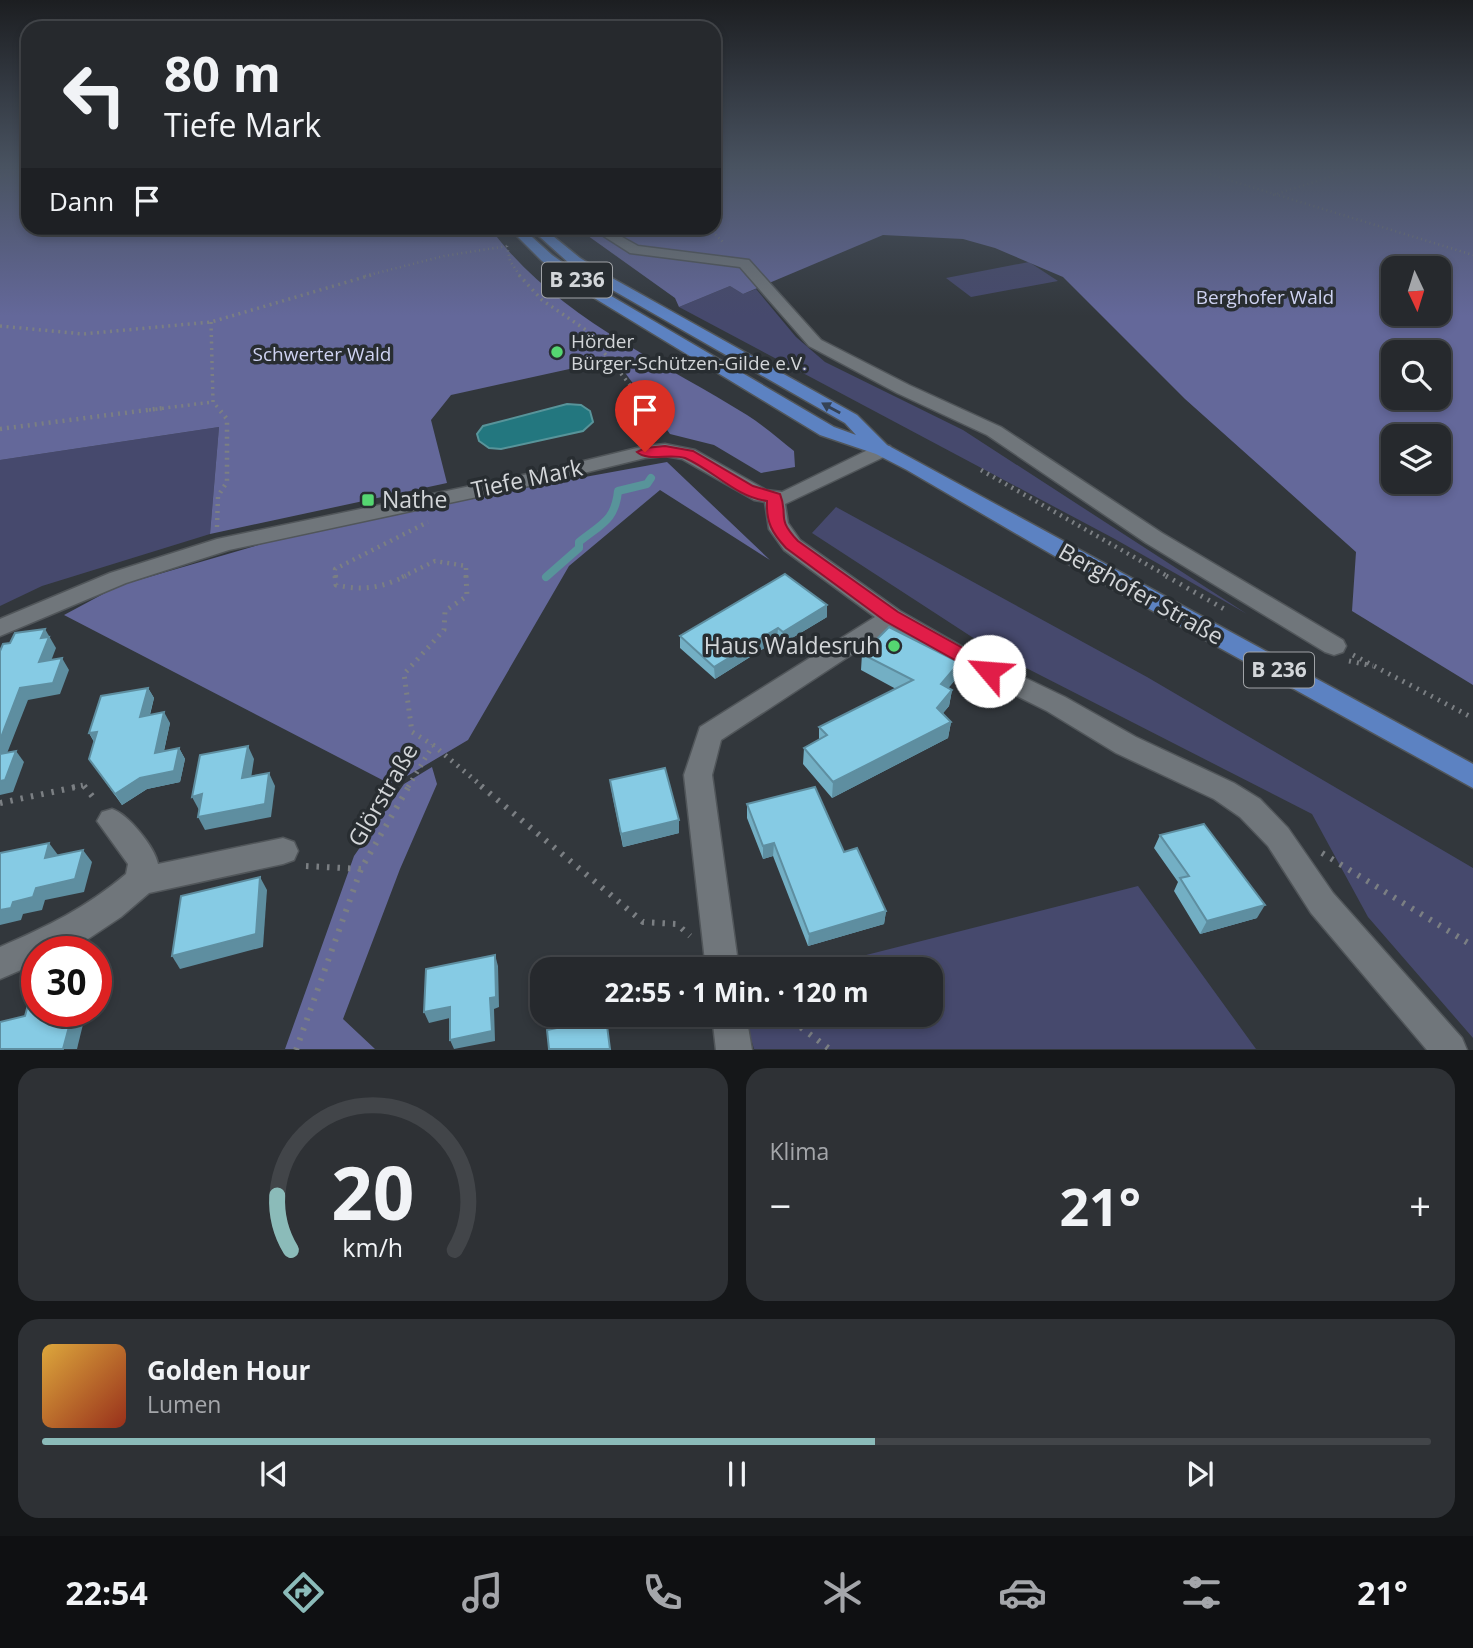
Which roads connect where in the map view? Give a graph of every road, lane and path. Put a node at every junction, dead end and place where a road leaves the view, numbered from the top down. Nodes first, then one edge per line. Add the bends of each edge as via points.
1 (1349, 218) edge
2 (522, 235) edge
3 (544, 235) edge
4 (609, 235) edge
5 (1473, 255) edge
6 (211, 322) junction
7 (0, 326) edge
8 (213, 402) junction
9 (0, 429) edge
10 (665, 450) junction
11 (883, 450) junction
12 (440, 498) junction
13 (775, 498) junction
14 (225, 544) junction
15 (892, 617) junction
16 (0, 628) edge
17 (1334, 646) joint
18 (1473, 718) edge
19 (433, 745) junction
20 (1473, 777) edge
21 (90, 792) dead end
22 (0, 803) edge
23 (112, 821) dead end
24 (283, 851) joint
25 (1320, 852) dead end
26 (361, 869) junction
27 (141, 881) junction
28 (1473, 946) edge
29 (712, 957) edge
30 (722, 957) edge
31 (0, 963) edge
32 (731, 1027) edge
33 (801, 1027) edge
34 (296, 1049) edge
35 (734, 1049) edge
36 (831, 1049) edge
37 (1450, 1049) edge

1 - 5 path
2 - 11 main road, Berghofer Straße / B 236 via 571,275 827,431
11 -> 3 main road, Berghofer Straße / B 236 via 851,419 666,316 575,261
4 - 17 street via 635,250 744,263 815,343 994,431 1154,538
6 - 7 path via 83,334
6 - 8 path
6 - 10 path via 373,274 507,246 510,261 523,281 586,330 655,416
8 - 9 path
8 - 14 path via 227,419 227,482 217,507 217,527
10 - 12 street, Tiefe Mark
10 - 13 street, Tiefe Mark via 688,454 747,489
11 - 13 street via 794,496
11 - 20 main road, Berghofer Straße / B 236
12 - 14 street, Tiefe Mark
12 - 19 path, Glörstraße via 443,515 334,569 336,585 359,590 381,588 435,561 466,566 467,596 445,611 444,631 404,674 412,732
13 - 15 street via 774,519 792,545
14 - 16 street, Tiefe Mark via 118,578
15 - 30 street via 709,734 698,775
15 - 37 street via 1250,808 1278,837 1322,903
17 - 18 path
19 - 26 path, Glörstraße
19 - 29 path via 643,922 677,924
21 - 22 path via 83,785
23 - 27 street via 143,861
24 - 26 path, Glörstraße via 284,865
24 - 27 street
25 - 28 path
26 - 34 path, Glörstraße
27 - 31 street via 71,932
32 - 35 street
33 - 36 path

